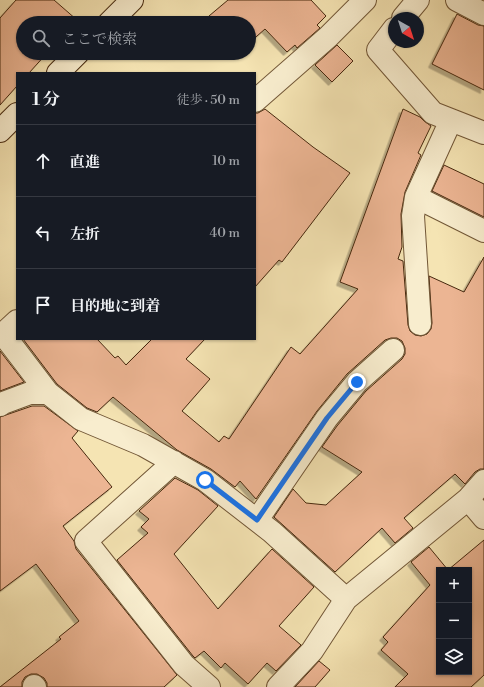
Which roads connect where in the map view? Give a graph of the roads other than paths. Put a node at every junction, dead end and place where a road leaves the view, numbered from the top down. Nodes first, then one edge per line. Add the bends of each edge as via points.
1 (132, 0) edge
2 (365, 0) edge
3 (418, 0) edge
4 (457, 0) edge
5 (408, 12) edge
6 (484, 14) edge
7 (116, 16) edge
8 (388, 38) edge
9 (71, 60) edge
10 (59, 72) edge
11 (256, 100) edge
12 (16, 115) edge
13 (451, 120) junction
14 (0, 131) edge
15 (484, 133) edge
16 (416, 197) junction
17 (484, 231) edge
18 (420, 324) dead end
19 (7, 330) edge
20 (393, 350) dead end
21 (48, 393) junction
22 (0, 405) edge
23 (174, 462) junction
24 (484, 481) edge
25 (468, 500) junction
26 (484, 518) edge
27 (257, 520) junction
28 (346, 599) junction
29 (209, 687) edge
30 (278, 687) edge

1 - 7 street
2 - 11 street via 328,38
3 - 5 street
4 - 6 street
8 - 13 street via 378,50 433,113
9 - 10 street
12 - 14 street
13 - 15 street
13 - 16 street
16 - 17 street
16 - 18 street via 413,216
19 - 21 street
20 - 27 street via 357,382 327,418
21 - 22 street via 30,393
21 - 23 street via 81,419 143,445
23 - 27 street via 205,480
23 - 29 street via 86,541 184,665
24 - 25 street
25 - 26 street
25 - 28 street
27 - 28 street
28 - 30 street via 312,651

